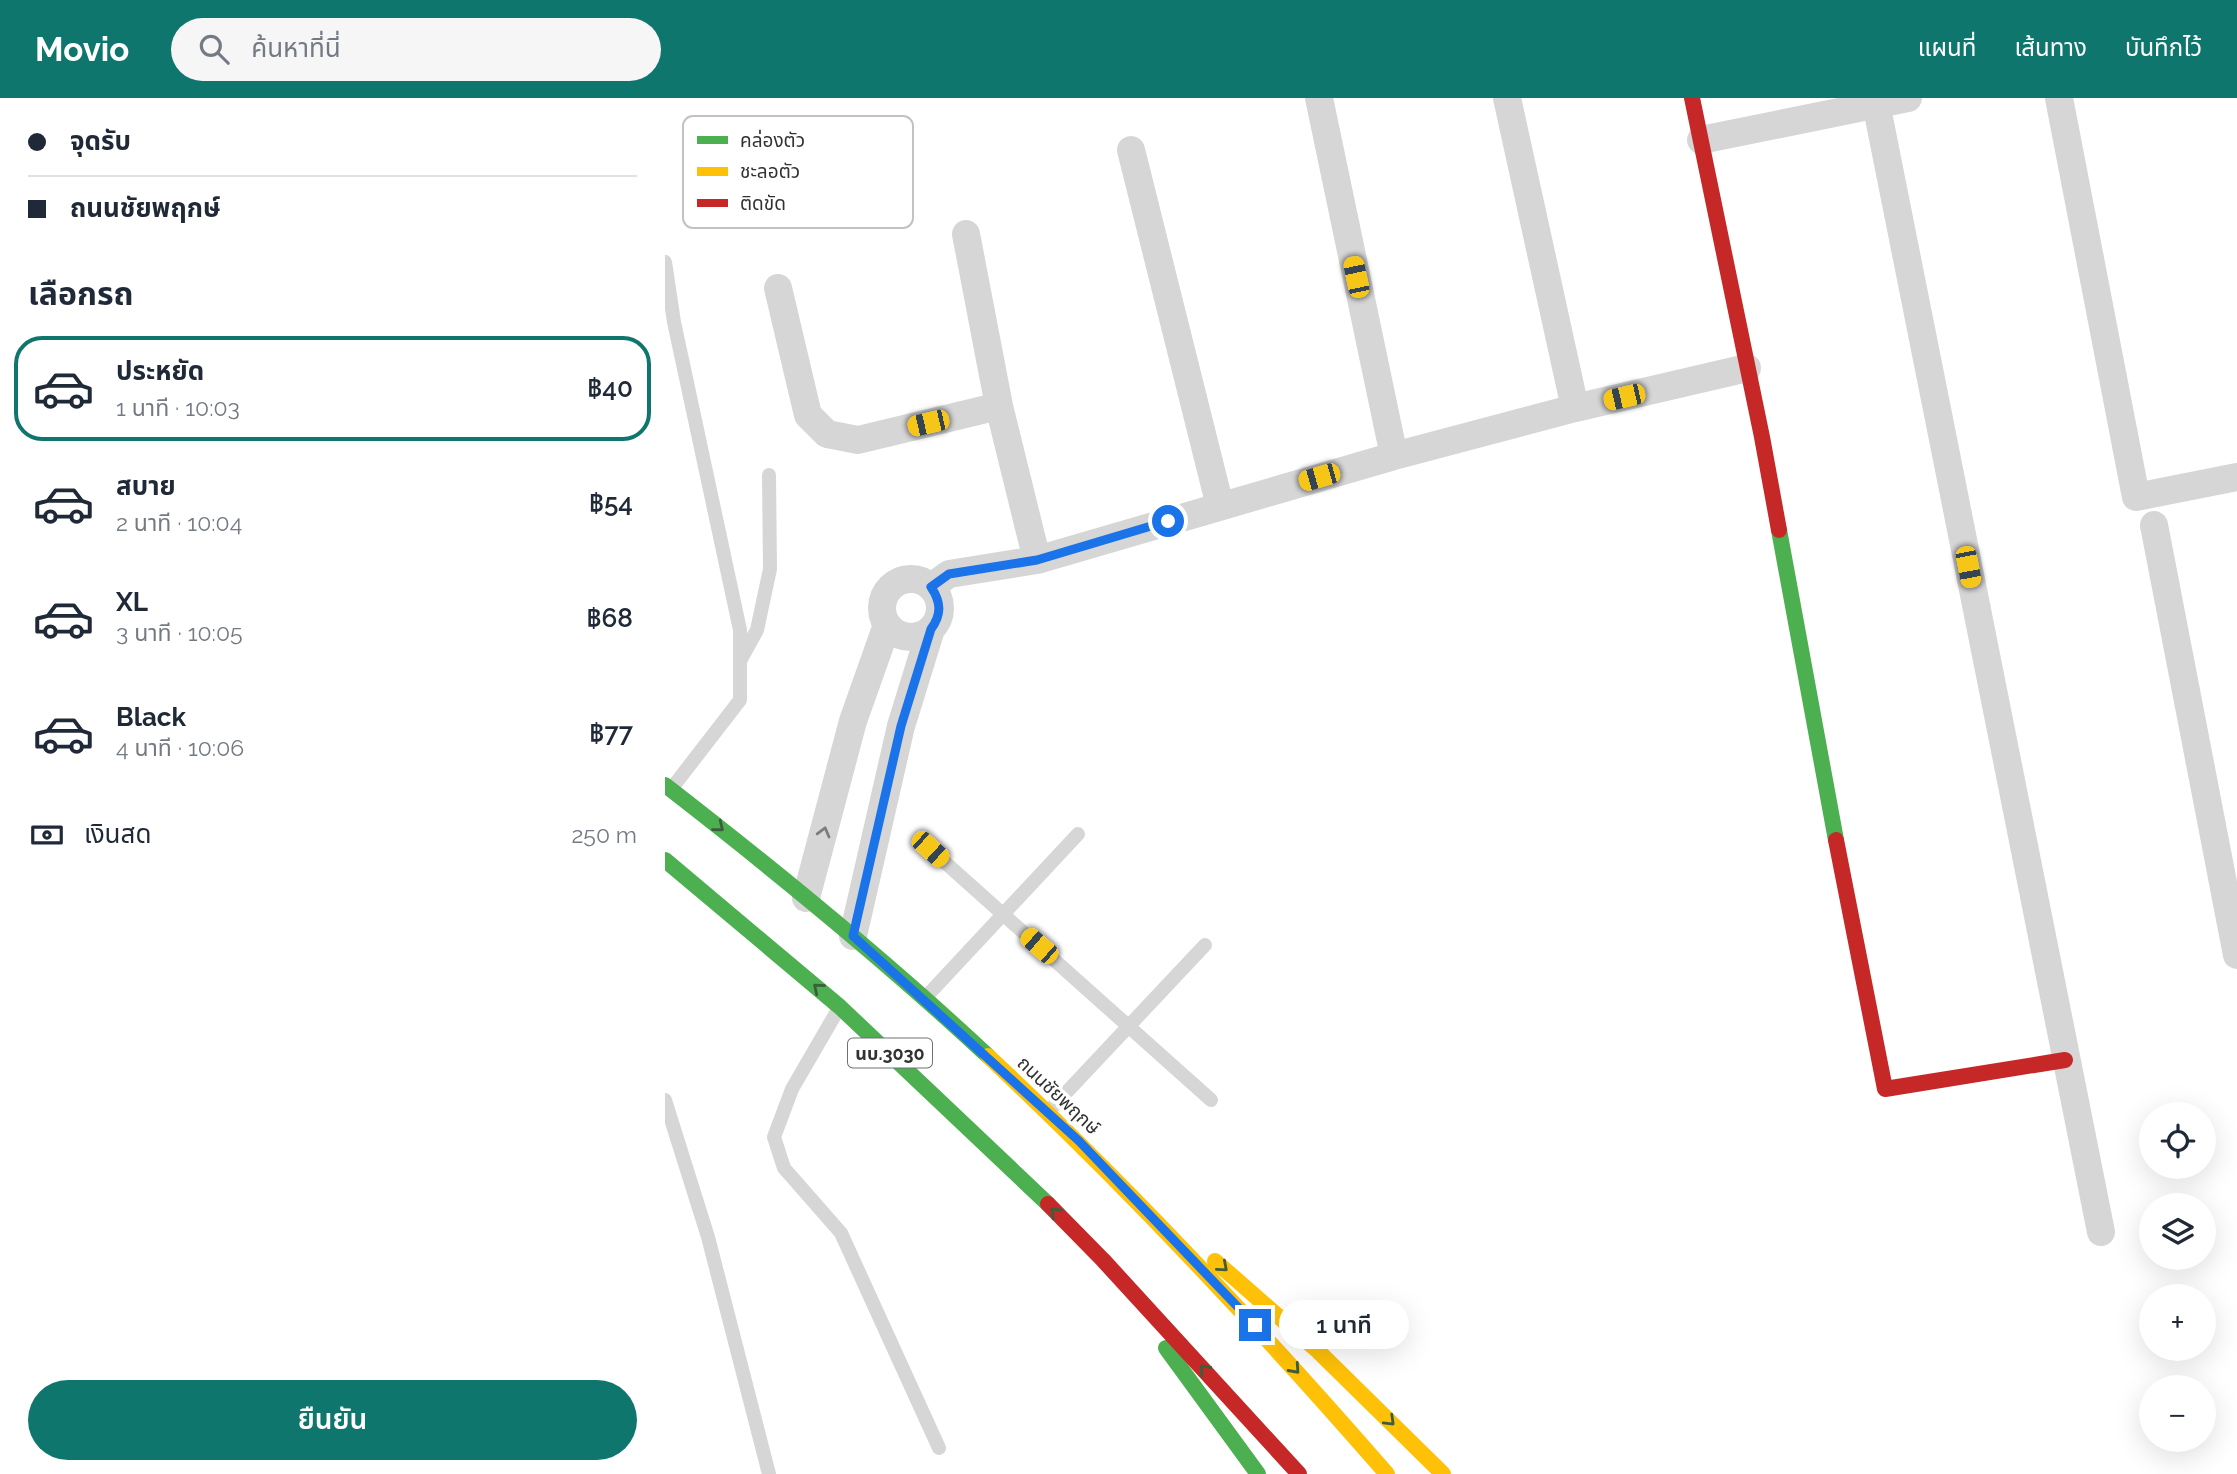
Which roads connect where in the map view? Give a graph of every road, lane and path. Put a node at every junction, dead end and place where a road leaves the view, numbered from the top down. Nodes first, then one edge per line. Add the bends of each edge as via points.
1 (1319, 98) edge
2 (1507, 98) edge
3 (1692, 98) edge
4 (1909, 98) edge
5 (2059, 98) edge
6 (1876, 102) edge
7 (1701, 140) junction
8 (1131, 150) dead end
9 (966, 234) dead end
10 (665, 261) edge
11 (778, 288) dead end
12 (1748, 368) junction
13 (999, 406) junction
14 (1575, 408) junction
15 (1394, 456) junction
16 (769, 475) dead end
17 (2237, 477) edge
18 (1220, 506) junction
19 (2154, 525) dead end
20 (1037, 560) junction
21 (931, 587) junction
22 (887, 625) junction
23 (931, 629) junction
24 (740, 661) junction
25 (668, 787) edge
26 (1078, 834) dead end
27 (930, 849) dead end
28 (665, 860) edge
29 (806, 898) junction
30 (1003, 915) junction
31 (853, 936) junction
32 (1205, 945) dead end
33 (2237, 955) edge
34 (925, 999) junction
35 (840, 1007) junction
36 (1128, 1027) junction
37 (2065, 1060) junction
38 (665, 1100) edge
39 (1211, 1100) dead end
40 (1048, 1112) junction
41 (1079, 1141) junction
42 (2101, 1232) dead end
43 (1103, 1260) junction
44 (939, 1448) dead end
45 (769, 1474) edge
46 (1258, 1474) edge
47 (1299, 1474) edge
48 (1387, 1474) edge
49 (1443, 1474) edge

1 - 15 street
2 - 14 street
3 - 7 main road
4 - 6 street
5 - 17 street via 2136,497
6 - 7 street
6 - 37 street
7 - 12 main road
8 - 18 street
9 - 13 street
10 - 24 lane via 740,630
11 - 13 street via 808,415 827,434 857,440
12 - 14 street
12 - 37 main road via 1885,1089
13 - 20 street
14 - 15 street
15 - 18 street
16 - 24 lane via 770,569 757,630
18 - 20 street
19 - 33 street
20 - 21 street via 949,574
21 - 22 street via 904,579 888,589 881,606
21 - 23 street via 940,608
22 - 23 street via 913,637
29 -> 22 street via 853,720
23 - 31 street via 901,726
24 - 25 lane via 740,700
25 -> 29 main road, ถนนชัยพฤกษ์ / นบ.3030
26 - 30 lane
27 - 30 lane
35 -> 28 main road, นบ.3030
29 - 31 main road, ถนนชัยพฤกษ์ / นบ.3030
30 - 34 lane
30 - 36 lane
31 - 34 main road, ถนนชัยพฤกษ์ / นบ.3030
32 - 36 lane
34 - 40 main road, ถนนชัยพฤกษ์ / นบ.3030
43 -> 35 main road, นบ.3030
35 - 44 lane via 792,1089 775,1137 784,1168 841,1233
36 - 39 lane
36 - 40 lane
37 - 42 street
38 - 45 lane via 708,1237
40 - 41 main road, ถนนชัยพฤกษ์ / นบ.3030
41 -> 48 main road, ถนนชัยพฤกษ์ / นบ.3030 via 1237,1304
41 -> 49 main road via 1318,1351
43 - 46 main road
47 -> 43 main road, นบ.3030

